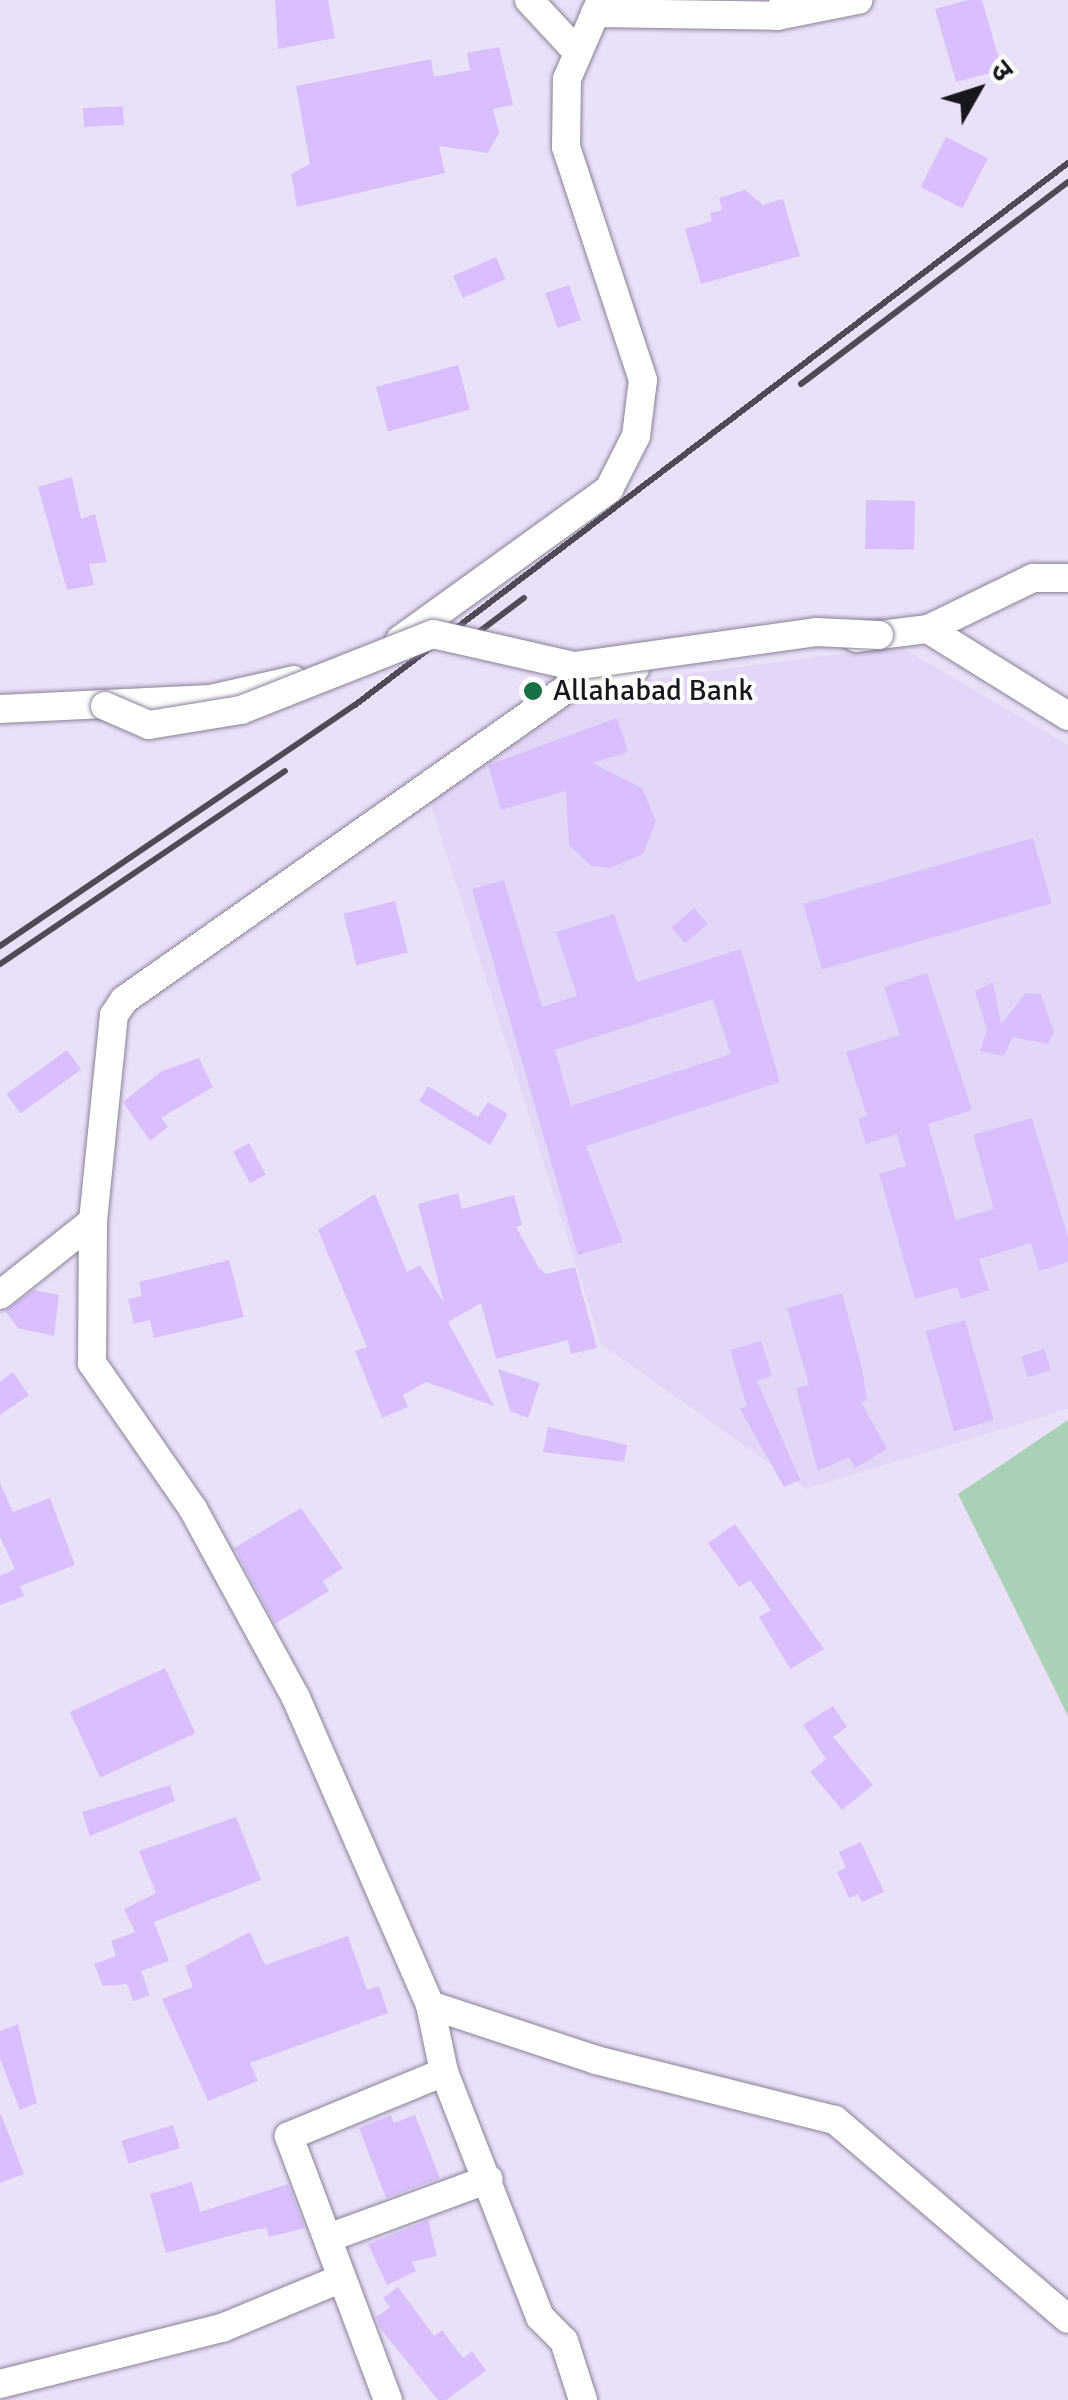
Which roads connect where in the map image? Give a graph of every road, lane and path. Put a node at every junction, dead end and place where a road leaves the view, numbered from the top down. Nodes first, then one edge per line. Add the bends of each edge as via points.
1 (529, 0) edge
2 (858, 0) edge
3 (598, 7) edge
4 (781, 8) edge
5 (578, 53) junction
6 (1068, 578) edge
7 (928, 628) junction
8 (879, 635) junction
9 (105, 706) junction
10 (0, 709) edge
11 (1068, 716) edge
12 (93, 1220) junction
13 (0, 1295) edge
14 (430, 2005) junction
15 (444, 2072) junction
16 (489, 2179) junction
17 (328, 2238) junction
18 (340, 2278) junction
19 (1068, 2318) edge
20 (0, 2384) edge
21 (388, 2400) edge
22 (582, 2400) edge

1 - 5 street
2 - 4 street
3 - 4 street
3 - 5 street
5 - 9 street via 567,78 566,147 643,380 636,436 609,490 413,634 299,678 211,699
6 - 7 street via 1033,578
7 - 8 street
7 - 11 street
8 - 9 street, bridge via 816,632 574,666 433,634 241,710 149,725
8 - 12 street via 668,661 576,682 124,1000 114,1015 108,1138
9 - 10 street
12 - 13 street
12 - 14 street via 92,1363 193,1509 296,1698
14 - 15 street
14 - 19 street via 596,2060 835,2120
15 - 16 street
15 - 17 street via 289,2136
16 - 17 street
16 - 22 street via 540,2317 564,2341
17 - 18 street
18 - 20 street via 222,2328
18 - 21 street

